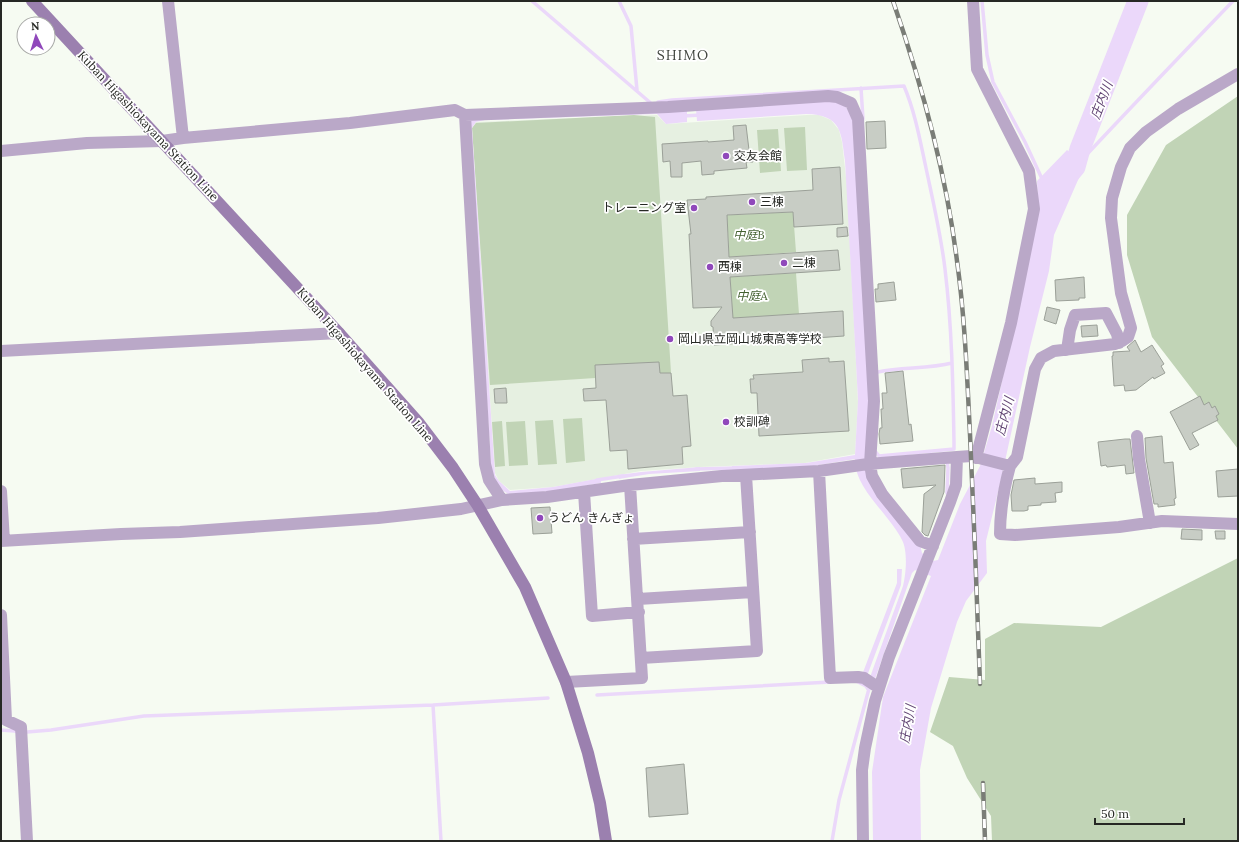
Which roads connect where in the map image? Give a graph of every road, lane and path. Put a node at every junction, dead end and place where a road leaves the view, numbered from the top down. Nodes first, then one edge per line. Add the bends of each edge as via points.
1 (32, 1) edge
2 (168, 1) edge
3 (973, 1) edge
4 (1238, 74) edge
5 (465, 115) junction
6 (182, 138) junction
7 (162, 141) junction
8 (1, 151) edge
9 (339, 333) junction
10 (1119, 343) junction
11 (1067, 350) junction
12 (1, 351) edge
13 (1137, 436) dead end
14 (957, 457) junction
15 (978, 458) junction
16 (869, 464) junction
17 (1008, 466) junction
18 (819, 471) junction
19 (746, 475) junction
20 (630, 486) junction
21 (1, 491) edge
22 (584, 492) junction
23 (502, 500) junction
24 (478, 506) junction
25 (1150, 522) junction
26 (1238, 524) edge
27 (750, 532) junction
28 (633, 539) junction
29 (2, 541) edge
30 (930, 548) junction
31 (753, 592) junction
32 (638, 599) junction
33 (639, 612) junction
34 (1, 614) edge
35 (641, 658) junction
36 (566, 682) junction
37 (874, 685) junction
38 (28, 841) edge
39 (606, 841) edge
40 (864, 841) edge

1 - 7 main road, Kuban Higashiokayama Station Line
2 - 6 street
3 - 15 street via 977,69 1029,171 1034,209 1011,323
4 - 10 street via 1178,109 1146,132 1130,148 1120,167 1112,198 1111,218 1122,293 1131,328 1128,337
5 - 6 street via 455,110 350,123
5 - 16 street via 668,107 828,96 851,103 858,119 874,401
5 - 23 street via 485,464 489,480
6 - 7 street
7 - 8 street via 87,143
7 - 9 main road, Kuban Higashiokayama Station Line
9 - 12 street
9 - 24 main road, Kuban Higashiokayama Station Line via 418,422
10 - 11 street
10 - 11 street via 1106,313 1075,315
11 - 17 street via 1046,354 1035,369 1017,457
13 - 25 street
14 - 15 street
14 - 16 street
14 - 30 street via 956,484
15 - 17 street
16 - 18 street
16 - 30 street via 872,476 882,494 920,541
17 - 25 street via 1000,534 1119,527
18 - 19 street
18 - 37 street via 830,678 858,677
19 - 20 street
19 - 27 street
20 - 22 street
20 - 28 street
21 - 29 street
22 - 23 street via 547,498
22 - 33 street via 592,616
23 - 24 street
24 - 29 street via 370,519
24 - 36 main road, Kuban Higashiokayama Station Line via 525,586
25 - 26 street
27 - 28 street
27 - 31 street
28 - 32 street
30 - 37 street via 889,657
31 - 32 street
31 - 35 street via 757,651
32 - 33 street
33 - 35 street
34 - 38 street via 6,720 22,732
35 - 36 street via 642,678
36 - 39 main road, Kuban Higashiokayama Station Line via 588,754
37 - 40 street via 862,770

